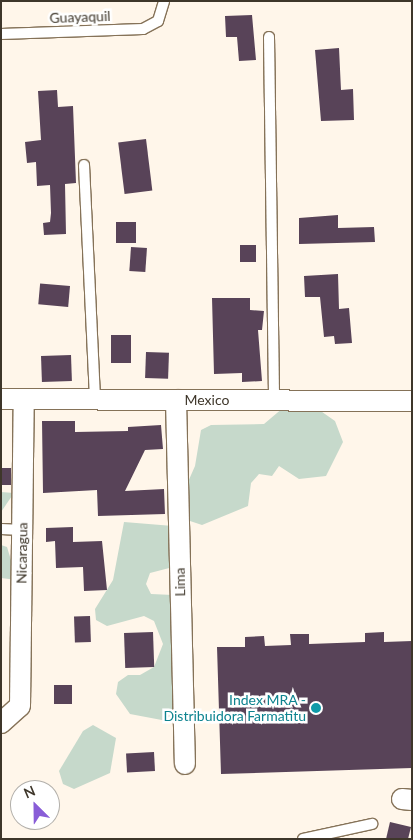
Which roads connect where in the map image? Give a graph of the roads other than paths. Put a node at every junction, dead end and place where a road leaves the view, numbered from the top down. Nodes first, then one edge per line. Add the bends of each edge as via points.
1 (164, 1) edge
2 (1, 34) edge
3 (269, 37) dead end
4 (84, 165) dead end
5 (1, 399) edge
6 (24, 400) junction
7 (95, 400) junction
8 (176, 400) junction
9 (274, 400) junction
10 (412, 401) edge
11 (1, 529) edge
12 (22, 530) junction
13 (1, 723) edge
14 (185, 764) dead end
15 (372, 824) dead end
16 (303, 839) edge

1 - 2 lane, Guayaquil via 158,21 143,29
3 - 9 lane
4 - 7 lane
5 - 6 street, Mexico
6 - 7 street, Mexico
6 - 12 street, Nicaragua
7 - 8 street, Mexico
8 - 9 street, Mexico
8 - 14 street, Lima
9 - 10 street, Mexico
11 - 12 lane
12 - 13 street, Nicaragua via 20,706
15 - 16 lane

